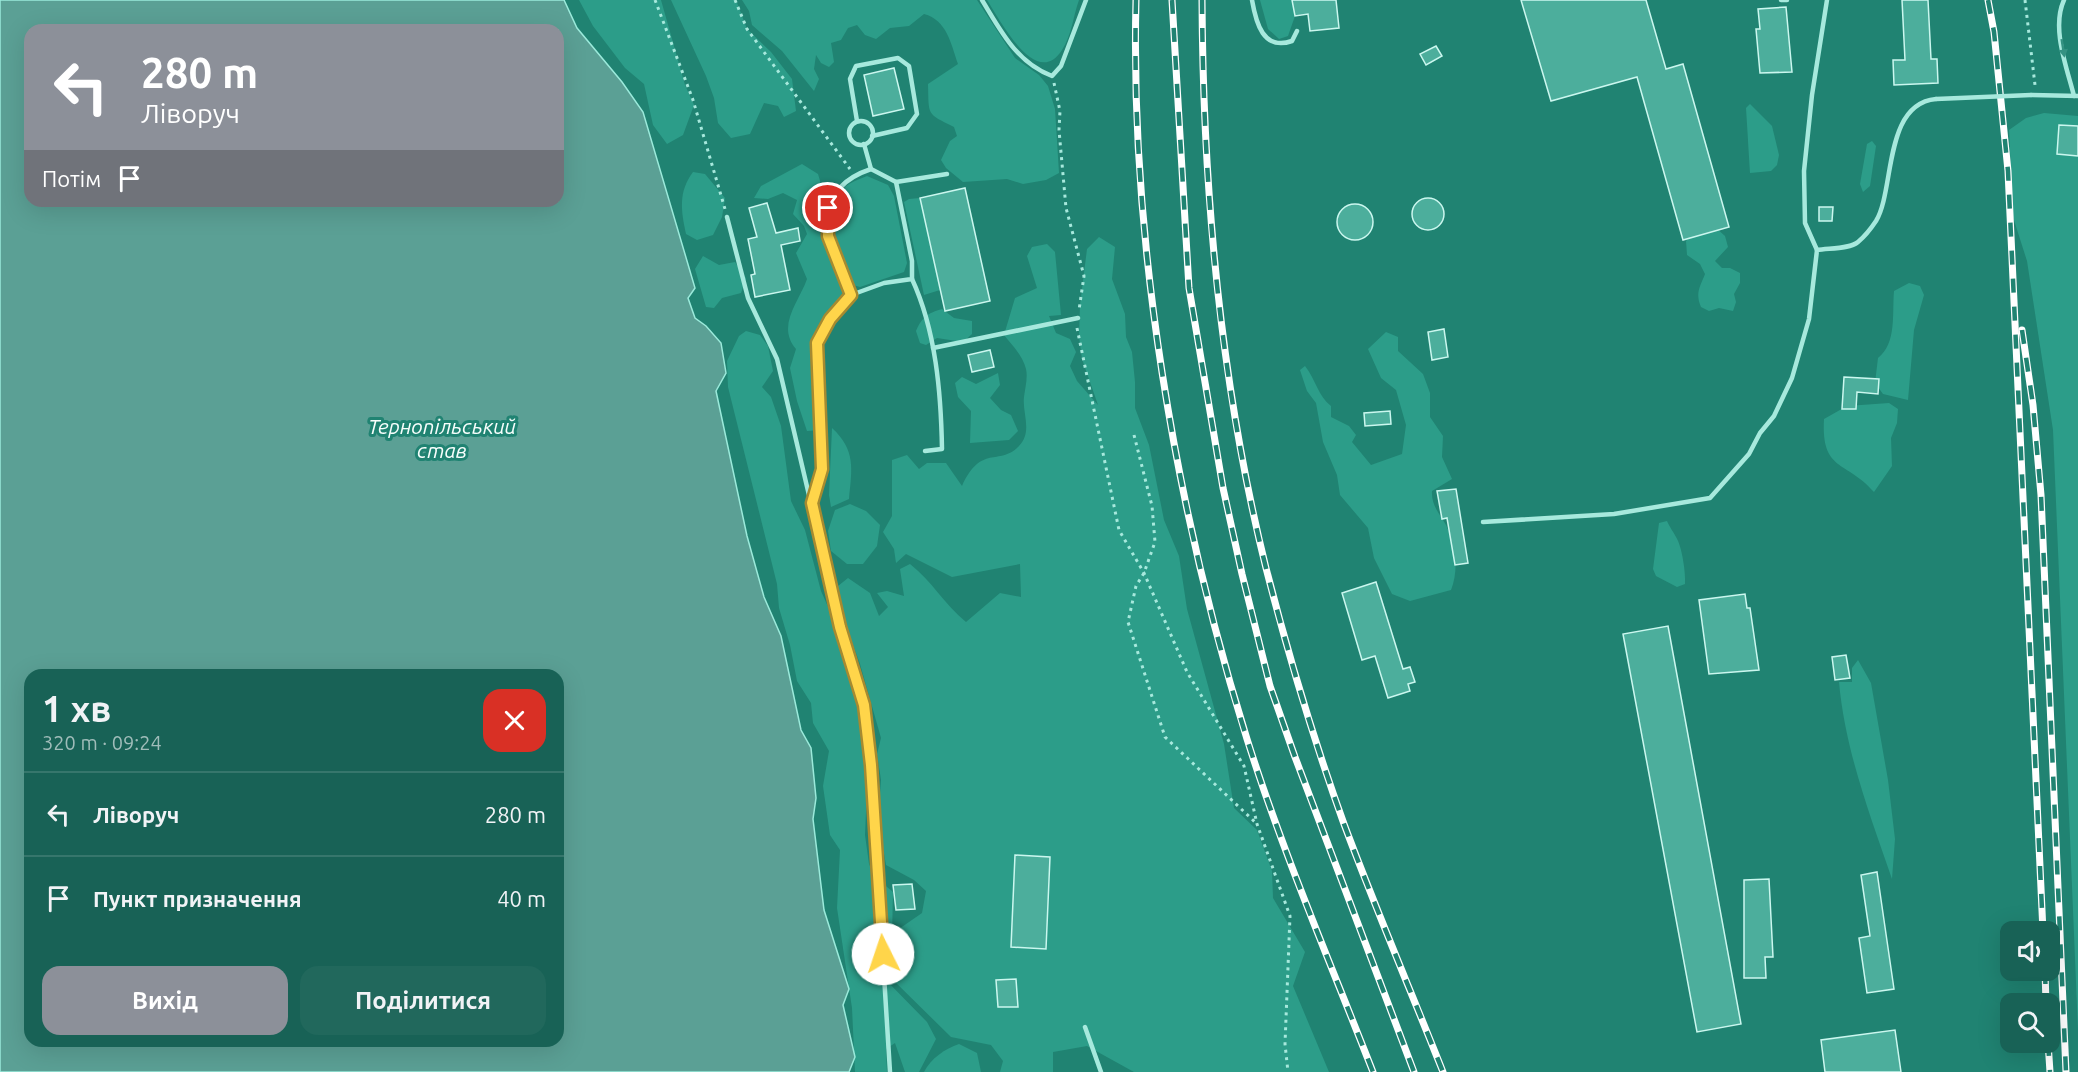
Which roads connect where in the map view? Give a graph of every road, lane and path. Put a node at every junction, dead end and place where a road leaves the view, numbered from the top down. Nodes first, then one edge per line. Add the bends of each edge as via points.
1 (655, 0) edge
2 (735, 0) edge
3 (982, 0) edge
4 (1086, 0) edge
5 (1252, 0) edge
6 (1781, 0) edge
7 (1787, 0) edge
8 (1827, 0) edge
9 (2025, 0) edge
10 (2064, 0) edge
11 (1297, 31) dead end
12 (1052, 76) junction
13 (2033, 96) junction
14 (2076, 96) edge
15 (857, 121) junction
16 (872, 136) junction
17 (864, 144) junction
18 (871, 169) junction
19 (854, 174) junction
20 (947, 174) dead end
21 (896, 182) junction
22 (727, 217) joint
23 (1817, 250) junction
24 (912, 279) junction
25 (851, 295) junction
26 (1078, 318) junction
27 (933, 348) junction
28 (1134, 435) dead end
29 (926, 451) dead end
30 (812, 503) junction
31 (1483, 522) dead end
32 (1144, 573) junction
33 (1257, 824) junction
34 (1085, 1027) dead end
35 (890, 1072) edge
36 (1101, 1072) edge
37 (1288, 1072) edge

1 - 22 path via 693,100
2 - 19 path via 747,29
3 - 12 lane via 1021,59
4 - 12 lane via 1061,66
5 - 11 lane via 1260,32 1270,40 1284,44 1292,41
6 - 7 lane
8 - 23 lane via 1804,171 1804,223
9 - 13 path
10 -> 14 lane via 2059,12 2063,51
12 - 26 path via 1060,111 1066,208 1084,276
13 - 14 lane
13 - 23 lane, bridge via 1925,100 1913,109 1898,132 1877,220 1857,243
15 - 16 lane via 867,122
15 - 16 lane via 850,79 856,66 898,58 909,66 917,114 907,128
15 - 17 lane via 850,126 849,136 854,143
16 - 17 lane
17 - 18 lane
18 - 19 lane
18 - 21 lane
19 - 25 lane via 836,190 828,208 828,236
20 - 21 lane
21 - 24 lane
22 - 30 lane via 748,298 777,359
23 - 31 lane via 1809,319 1792,378 1774,416 1749,454 1710,498 1614,514
24 - 25 lane via 884,283
24 - 27 lane via 921,298
25 - 30 lane via 830,319 817,343 822,469
26 - 27 lane
26 - 32 path via 1119,530
27 - 29 lane via 942,449
28 - 32 path via 1152,506 1155,542
30 - 35 lane via 840,627 864,705
32 - 33 path via 1187,672 1245,766
32 - 33 path via 1136,586 1128,622 1165,736
33 - 37 path via 1290,916 1285,1044
34 - 36 lane

